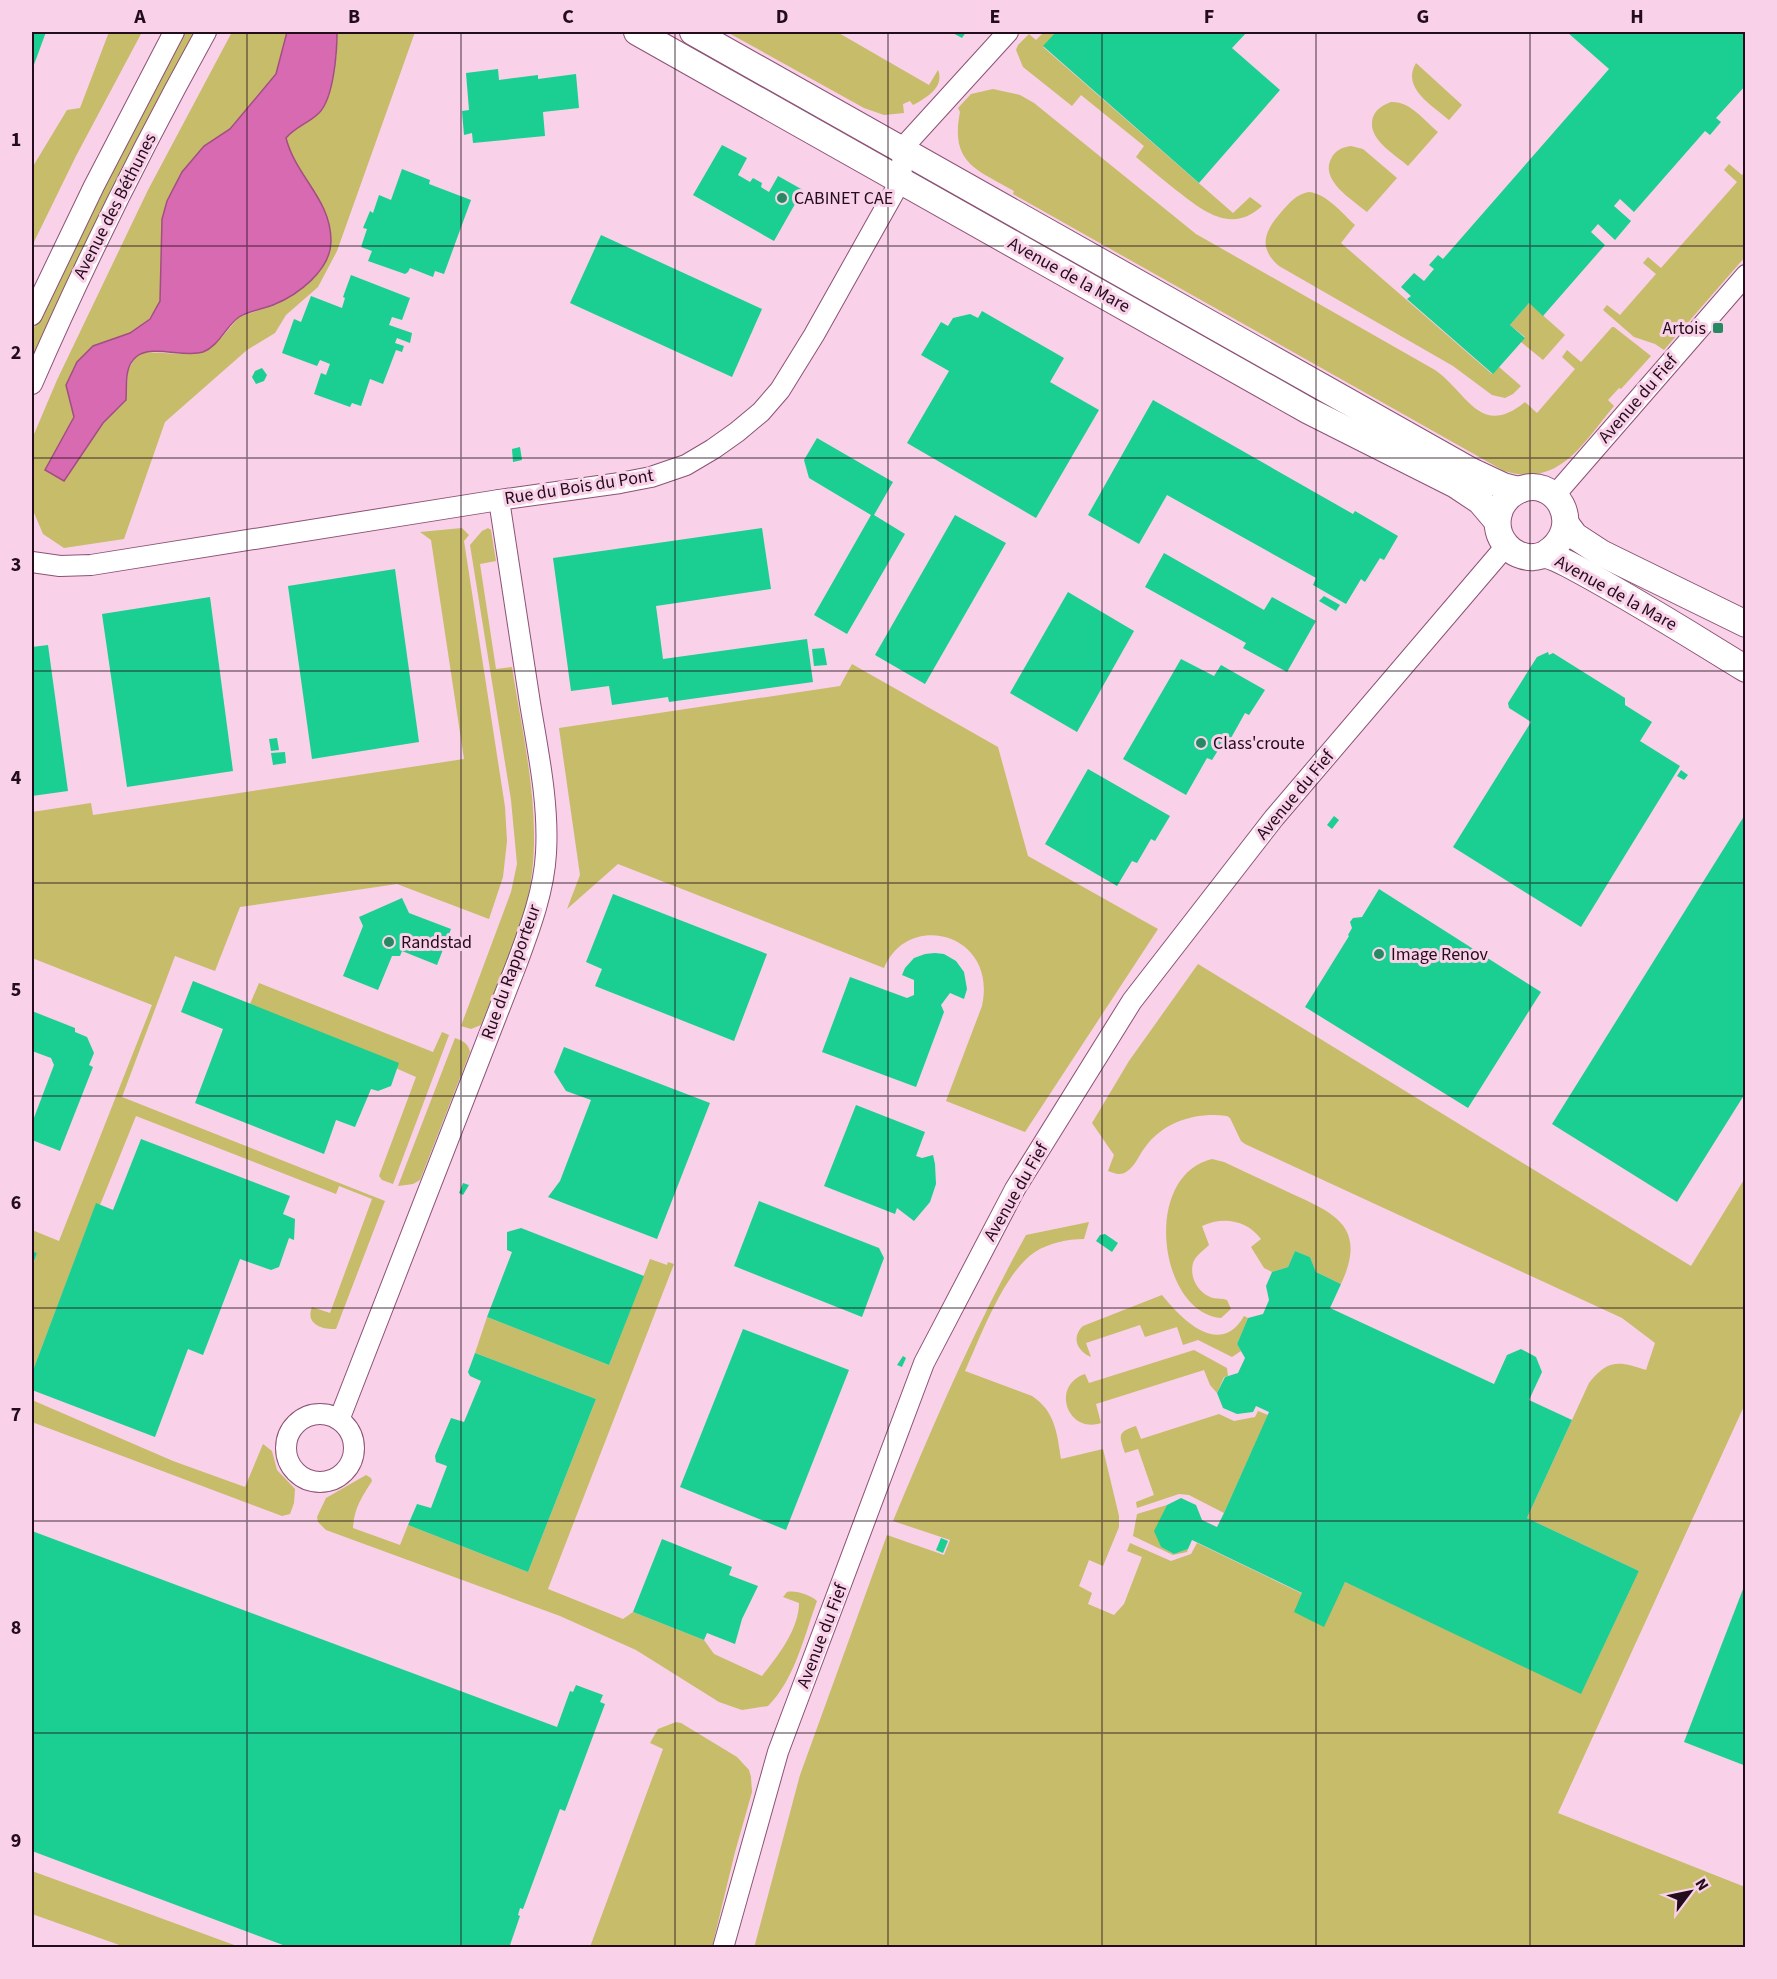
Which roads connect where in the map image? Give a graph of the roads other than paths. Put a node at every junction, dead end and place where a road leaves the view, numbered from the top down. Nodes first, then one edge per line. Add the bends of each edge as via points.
1 (174, 32) edge
2 (206, 32) edge
3 (637, 32) edge
4 (693, 32) edge
5 (1008, 32) edge
6 (903, 150) junction
7 (901, 180) junction
8 (1746, 275) edge
9 (32, 315) edge
10 (32, 384) edge
11 (1519, 490) junction
12 (1554, 496) junction
13 (499, 500) junction
14 (1497, 521) junction
15 (1566, 524) junction
16 (1506, 546) junction
17 (1545, 554) junction
18 (32, 562) edge
19 (1746, 624) edge
20 (1746, 669) edge
21 (339, 1420) dead end
22 (723, 1947) edge

1 - 9 street, Avenue des Béthunes
2 - 10 street, Avenue des Béthunes via 127,180
3 - 7 street, Avenue de la Mare
4 - 6 street, Avenue de la Mare
5 - 6 street
6 - 7 street, Rue du Bois du Pont
6 - 11 street, Avenue de la Mare via 1472,471
7 - 13 street, Rue du Bois du Pont via 780,390 738,432 686,465 651,477
7 - 14 street, Avenue de la Mare via 1309,411 1456,485 1480,501
8 - 12 street, Avenue du Fief
11 - 12 street, Avenue de la Mare via 1533,488
11 - 14 street via 1503,502
12 - 15 street via 1563,508
13 - 18 street, Rue du Bois du Pont via 91,565
13 - 21 street, Rue du Rapporteur via 541,775 546,823 543,878 517,963
14 - 16 street, Avenue de la Mare
15 - 17 street via 1560,542
15 - 19 street, Avenue de la Mare via 1575,536 1600,553
16 - 17 street, Avenue de la Mare via 1524,556
16 - 22 street, Avenue du Fief via 1274,818 1132,1001 1015,1189 924,1362 778,1752
17 - 20 street, Avenue de la Mare via 1645,607

